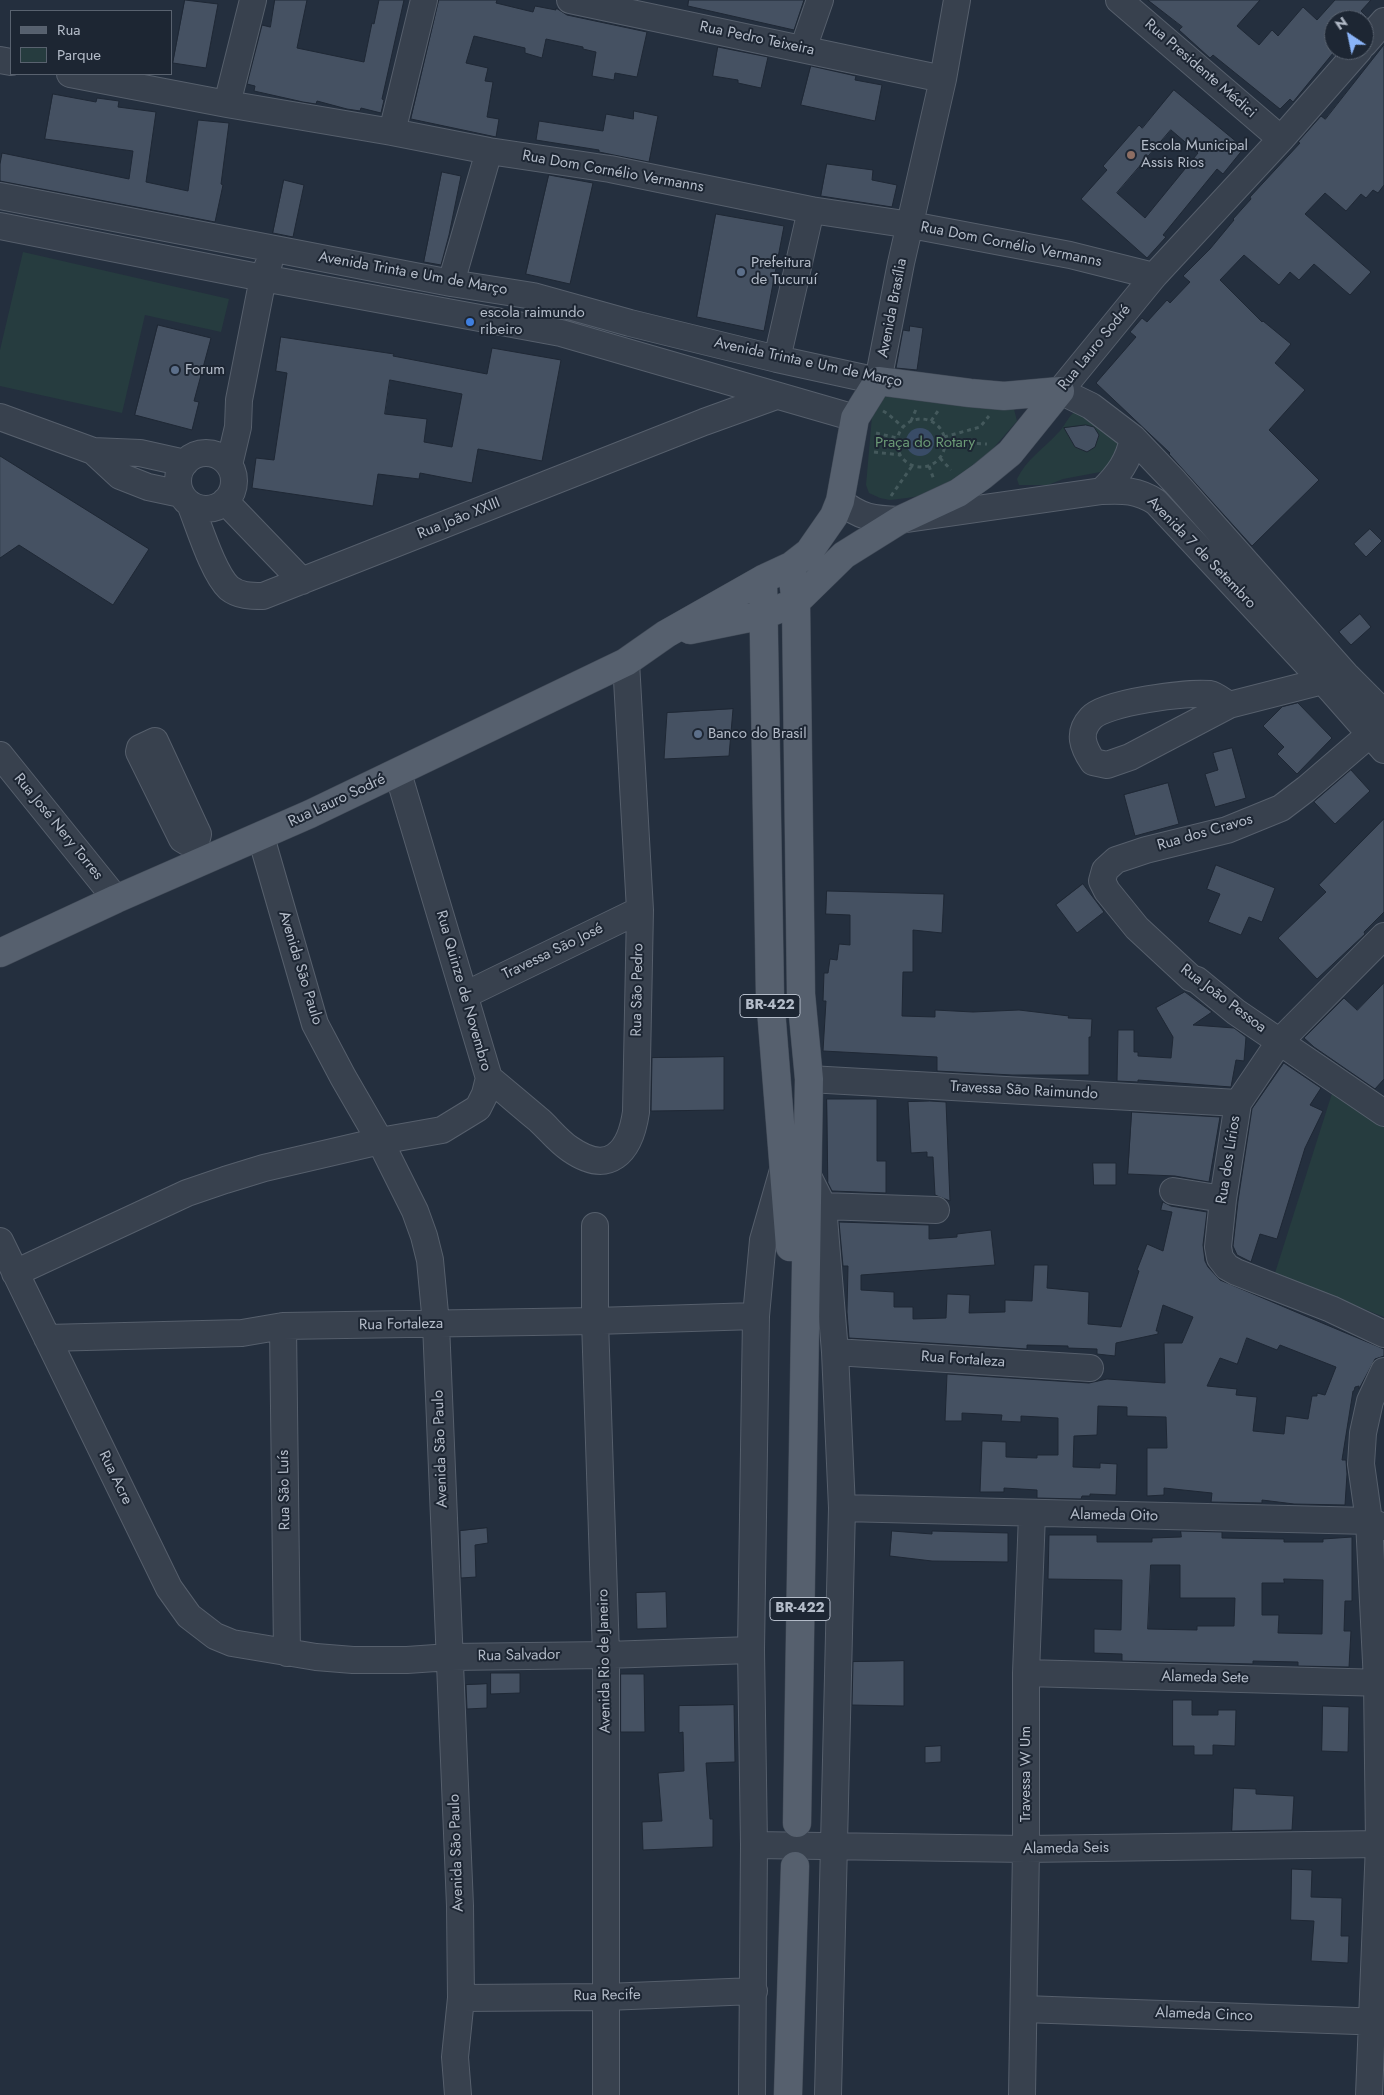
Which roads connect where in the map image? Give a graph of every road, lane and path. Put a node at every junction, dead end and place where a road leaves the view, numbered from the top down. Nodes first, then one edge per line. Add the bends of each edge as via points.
1 (252, 0) edge
2 (424, 0) edge
3 (570, 0) edge
4 (820, 0) edge
5 (957, 0) edge
6 (1119, 0) edge
7 (1384, 21) edge
8 (1374, 32) edge
9 (803, 49) junction
10 (1350, 60) edge
11 (75, 75) edge
12 (943, 79) junction
13 (227, 104) junction
14 (392, 132) junction
15 (1281, 139) junction
16 (489, 151) junction
17 (0, 196) edge
18 (811, 210) junction
19 (911, 225) junction
20 (0, 226) edge
21 (275, 248) junction
22 (1154, 276) junction
23 (263, 278) junction
24 (451, 283) junction
25 (777, 359) junction
26 (878, 381) junction
27 (1060, 391) junction
28 (776, 396) junction
29 (992, 413) dead end
30 (0, 417) edge
31 (870, 420) junction
32 (902, 428) junction
33 (944, 436) junction
34 (897, 438) junction
35 (1133, 438) junction
36 (945, 442) junction
37 (988, 444) dead end
38 (93, 452) junction
39 (874, 452) dead end
40 (900, 455) junction
41 (940, 458) junction
42 (207, 460) junction
43 (912, 466) junction
44 (953, 472) dead end
45 (1102, 491) junction
46 (186, 499) junction
47 (840, 500) junction
48 (225, 501) junction
49 (896, 508) junction
50 (791, 566) junction
51 (763, 579) junction
52 (302, 581) junction
53 (796, 602) junction
54 (764, 615) junction
55 (666, 634) junction
56 (626, 662) junction
57 (1334, 683) junction
58 (1229, 705) junction
59 (1384, 713) edge
60 (1379, 736) edge
61 (3, 765) edge
62 (398, 773) junction
63 (261, 837) junction
64 (1116, 860) joint
65 (116, 899) junction
66 (640, 910) junction
67 (1384, 936) edge
68 (0, 953) edge
69 (801, 994) junction
70 (465, 995) junction
71 (770, 997) junction
72 (1280, 1041) junction
73 (489, 1078) junction
74 (809, 1079) junction
75 (1238, 1103) junction
76 (1384, 1113) edge
77 (380, 1141) junction
78 (794, 1171) junction
79 (1173, 1191) dead end
80 (1223, 1199) junction
81 (823, 1206) junction
82 (936, 1210) dead end
83 (595, 1226) dead end
84 (0, 1242) edge
85 (15, 1273) junction
86 (756, 1316) junction
87 (595, 1321) junction
88 (436, 1324) junction
89 (283, 1326) junction
90 (1384, 1334) edge
91 (47, 1338) junction
92 (835, 1352) junction
93 (1090, 1368) dead end
94 (1384, 1371) edge
95 (842, 1508) junction
96 (1032, 1514) junction
97 (1376, 1524) edge
98 (752, 1650) junction
99 (287, 1653) junction
100 (606, 1655) junction
101 (450, 1657) junction
102 (1026, 1673) junction
103 (1381, 1682) edge
104 (797, 1823) dead end
105 (1379, 1844) junction
106 (754, 1845) junction
107 (834, 1845) junction
108 (1026, 1849) junction
109 (795, 1866) dead end
110 (754, 1991) junction
111 (606, 1996) junction
112 (461, 1998) junction
113 (1024, 2009) junction
114 (1378, 2022) edge
115 (458, 2095) edge
116 (606, 2095) edge
117 (752, 2095) edge
118 (788, 2095) edge
119 (828, 2095) edge
120 (1022, 2095) edge
121 (1369, 2095) edge

1 - 13 street
2 - 14 street
3 - 9 street, Rua Pedro Teixeira
4 - 9 street
5 - 12 street, Avenida Brasília
6 - 15 street, Rua Presidente Médici
7 - 8 street
9 - 12 street, Rua Pedro Teixeira
10 - 15 street, Rua Lauro Sodré
11 - 13 street, Rua Dom Cornélio Vermanns
12 - 19 street, Avenida Brasília
13 - 14 street, Rua Dom Cornélio Vermanns
14 - 16 street, Rua Dom Cornélio Vermanns
15 - 22 street, Rua Lauro Sodré
16 - 18 street, Rua Dom Cornélio Vermanns via 610,169
16 - 24 street
17 - 21 street, Avenida Trinta e Um de Março
18 - 19 street, Rua Dom Cornélio Vermanns
18 - 25 street
19 - 22 street, Rua Dom Cornélio Vermanns via 1070,255
19 - 26 street, Avenida Brasília
20 - 23 street, Avenida Trinta e Um de Março
21 - 23 street
21 - 24 street, Avenida Trinta e Um de Março
22 - 27 street, Rua Lauro Sodré
23 - 28 street, Avenida Trinta e Um de Março via 561,333
23 - 42 street via 239,400 238,427
24 - 25 street, Avenida Trinta e Um de Março via 533,296
25 - 26 street, Avenida Trinta e Um de Março
26 - 27 main road, Avenida Trinta e Um de Março via 996,395
26 - 31 main road, Avenida Brasília
27 - 35 street via 1091,406
27 - 49 main road, Rua Lauro Sodré via 1010,453 982,476 958,493
28 - 31 street, Avenida Trinta e Um de Março
28 - 52 street, Rua João XXIII
29 - 33 path via 980,427
30 - 38 street
31 - 32 path via 888,414
31 - 34 path
31 - 47 main road, Avenida Brasília
32 - 33 path via 911,421 926,420 937,425
32 - 34 path
33 - 36 path
34 - 40 path
35 - 45 street via 1128,458
35 - 57 street via 1176,482
36 - 37 path
36 - 41 path
38 - 42 street
38 - 46 street via 120,476
39 - 40 path
40 - 43 path
41 - 43 path via 929,466
41 - 44 path
42 - 46 street via 178,477
42 - 48 street via 234,476 231,494
43 - 49 path
45 - 49 street, Avenida 7 de Setembro
45 - 57 street, Avenida 7 de Setembro via 1128,489 1156,502
46 - 48 street via 202,509 211,509
46 - 52 street, Rua João XXIII via 220,577 230,589 242,595 263,596
47 - 49 street, Avenida 7 de Setembro via 862,516 875,519
47 - 50 main road, Avenida Brasília via 823,534 809,552
48 - 52 street
49 - 53 main road, Rua Lauro Sodré
50 - 51 main road, Avenida Brasília
50 - 53 main road, BR-422
51 - 54 main road, BR-422
51 - 55 main road, Rua Lauro Sodré
53 - 54 main road, Rua Lauro Sodré
53 - 69 main road, BR-422
54 - 55 main road, Rua Lauro Sodré
54 - 71 main road, BR-422
55 - 56 main road, Rua Lauro Sodré
56 - 62 main road, Rua Lauro Sodré
56 - 66 street, Rua São Pedro
57 - 58 street
57 - 59 street
57 - 60 street, Avenida 7 de Setembro
58 - 58 street via 1212,694 1183,694 1108,708 1092,716 1082,732 1083,748 1092,762 1107,765 1130,758
60 - 64 street, Rua dos Cravos via 1281,808 1227,830
61 - 65 street, Rua José Nery Torres
62 - 63 main road, Rua Lauro Sodré
62 - 70 street, Rua Quinze de Novembro
63 - 65 main road, Rua Lauro Sodré via 196,852
63 - 77 street, Avenida São Paulo via 316,1024
64 - 72 street, Rua João Pessoa via 1105,870 1102,881 1138,928 1190,978
65 - 68 main road, Rua Lauro Sodré
66 - 70 street, Travessa São José
66 - 73 street, Rua São Pedro via 636,1112 633,1132 625,1147 602,1162 570,1149
67 - 72 street, Rua dos Lírios
69 - 71 main road
69 - 74 main road, BR-422
70 - 73 street, Rua Quinze de Novembro
71 - 78 main road, BR-422
72 - 75 street, Rua dos Lírios
72 - 76 street, Rua João Pessoa
73 - 77 street, Rua Quinze de Novembro via 478,1108 460,1120 442,1130
74 - 75 street, Travessa São Raimundo
74 - 78 main road, BR-422
75 - 80 street, Rua dos Lírios
77 - 85 street, Rua Quinze de Novembro via 264,1168 186,1193
77 - 88 street, Avenida São Paulo via 424,1236 430,1260
78 - 81 street
78 - 86 street via 763,1240
78 - 104 main road, BR-422 via 803,1395
79 - 80 street
80 - 90 street, Rua dos Lírios via 1218,1247 1220,1258 1227,1267
81 - 82 street
81 - 92 street
83 - 87 street, Avenida Rio de Janeiro
84 - 85 street, Rua Acre
85 - 91 street, Rua Acre
86 - 87 street, Rua Fortaleza
86 - 98 street
87 - 88 street, Rua Fortaleza
87 - 100 street, Avenida Rio de Janeiro
88 - 89 street, Rua Fortaleza
88 - 101 street, Avenida São Paulo
89 - 91 street, Rua Fortaleza via 242,1333
89 - 99 street, Rua São Luís
91 - 99 street, Rua Acre via 178,1602 189,1616 215,1636 232,1643
92 - 93 street, Rua Fortaleza
92 - 95 street
94 - 97 street via 1370,1401 1361,1464
95 - 96 street, Alameda Oito
95 - 107 street
96 - 97 street, Alameda Oito
96 - 102 street, Travessa W Um
97 - 103 street
98 - 100 street, Rua Salvador
98 - 106 street
99 - 101 street, Rua Salvador via 353,1660
100 - 101 street, Rua Salvador
100 - 111 street, Avenida Rio de Janeiro
101 - 112 street, Avenida São Paulo
102 - 103 street, Alameda Sete
102 - 108 street, Travessa W Um
103 - 105 street
105 - 108 street, Alameda Seis
105 - 114 street
106 - 107 street, Alameda Seis
106 - 110 street
107 - 108 street, Alameda Seis
107 - 119 street
108 - 113 street, Travessa W Um
109 - 118 main road
110 - 111 street, Rua Recife
110 - 117 street
111 - 112 street, Rua Recife
111 - 116 street, Avenida Rio de Janeiro
112 - 115 street, Avenida São Paulo via 456,2057
113 - 114 street, Alameda Cinco
113 - 120 street, Travessa W Um
114 - 121 street

